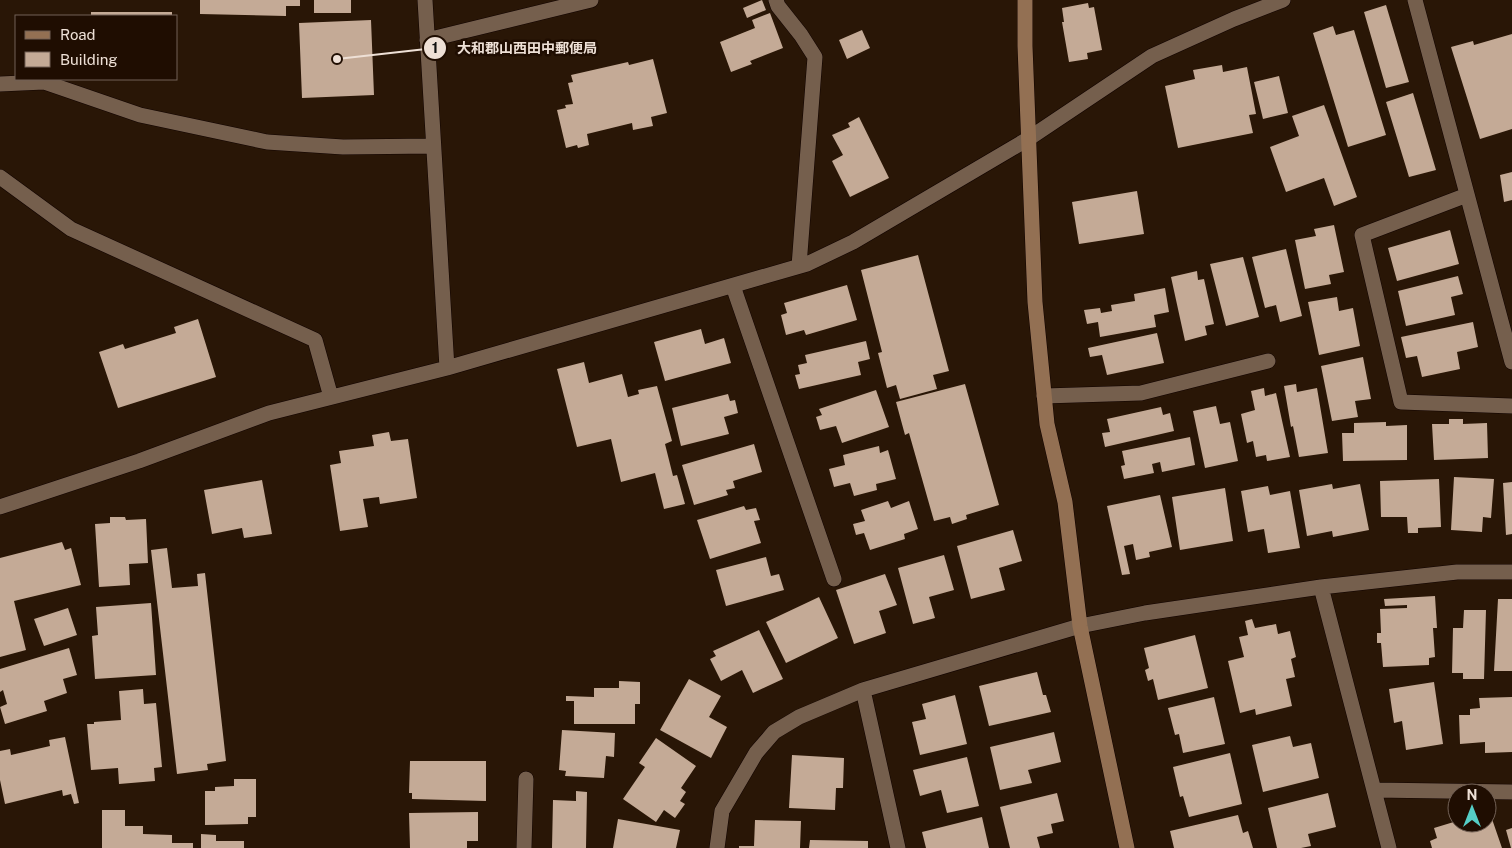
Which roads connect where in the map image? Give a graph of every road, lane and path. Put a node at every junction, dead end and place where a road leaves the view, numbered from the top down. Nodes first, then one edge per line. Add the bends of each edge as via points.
1 (425, 0) edge
2 (591, 0) edge
3 (776, 0) edge
4 (1025, 0) edge
5 (1283, 0) edge
6 (1415, 0) edge
7 (427, 40) junction
8 (0, 84) edge
9 (1028, 139) junction
10 (433, 146) junction
11 (0, 177) edge
12 (1467, 195) junction
13 (799, 266) junction
14 (733, 286) junction
15 (1268, 361) dead end
16 (1512, 362) edge
17 (447, 368) junction
18 (1044, 396) junction
19 (331, 397) junction
20 (1512, 406) edge
21 (0, 507) edge
22 (1512, 572) edge
23 (834, 579) dead end
24 (1321, 587) junction
25 (1080, 626) junction
26 (863, 690) junction
27 (526, 779) dead end
28 (1374, 790) junction
29 (1512, 792) edge
30 (524, 848) edge
31 (717, 848) edge
32 (898, 848) edge
33 (1127, 848) edge
34 (1389, 848) edge

1 - 7 street
2 - 7 street
3 - 13 street via 815,57
4 - 9 street
5 - 9 street via 1152,56
6 - 12 street
7 - 10 street
8 - 10 street via 44,82 140,115 267,142 343,147
9 - 13 street via 854,242
9 - 18 street via 1035,302
10 - 17 street
11 - 19 street via 71,229 315,340
12 - 16 street
12 - 20 street via 1362,235 1401,402
13 - 14 street
14 - 17 street
14 - 23 street
15 - 18 street via 1141,393
17 - 19 street
18 - 25 street via 1065,502
19 - 21 street via 269,413
22 - 24 street via 1456,572
24 - 25 street via 1145,612
24 - 28 street
25 - 26 street
25 - 33 street
26 - 31 street via 799,717 774,732 756,752 722,811
26 - 32 street
27 - 30 street
28 - 29 street
28 - 34 street

